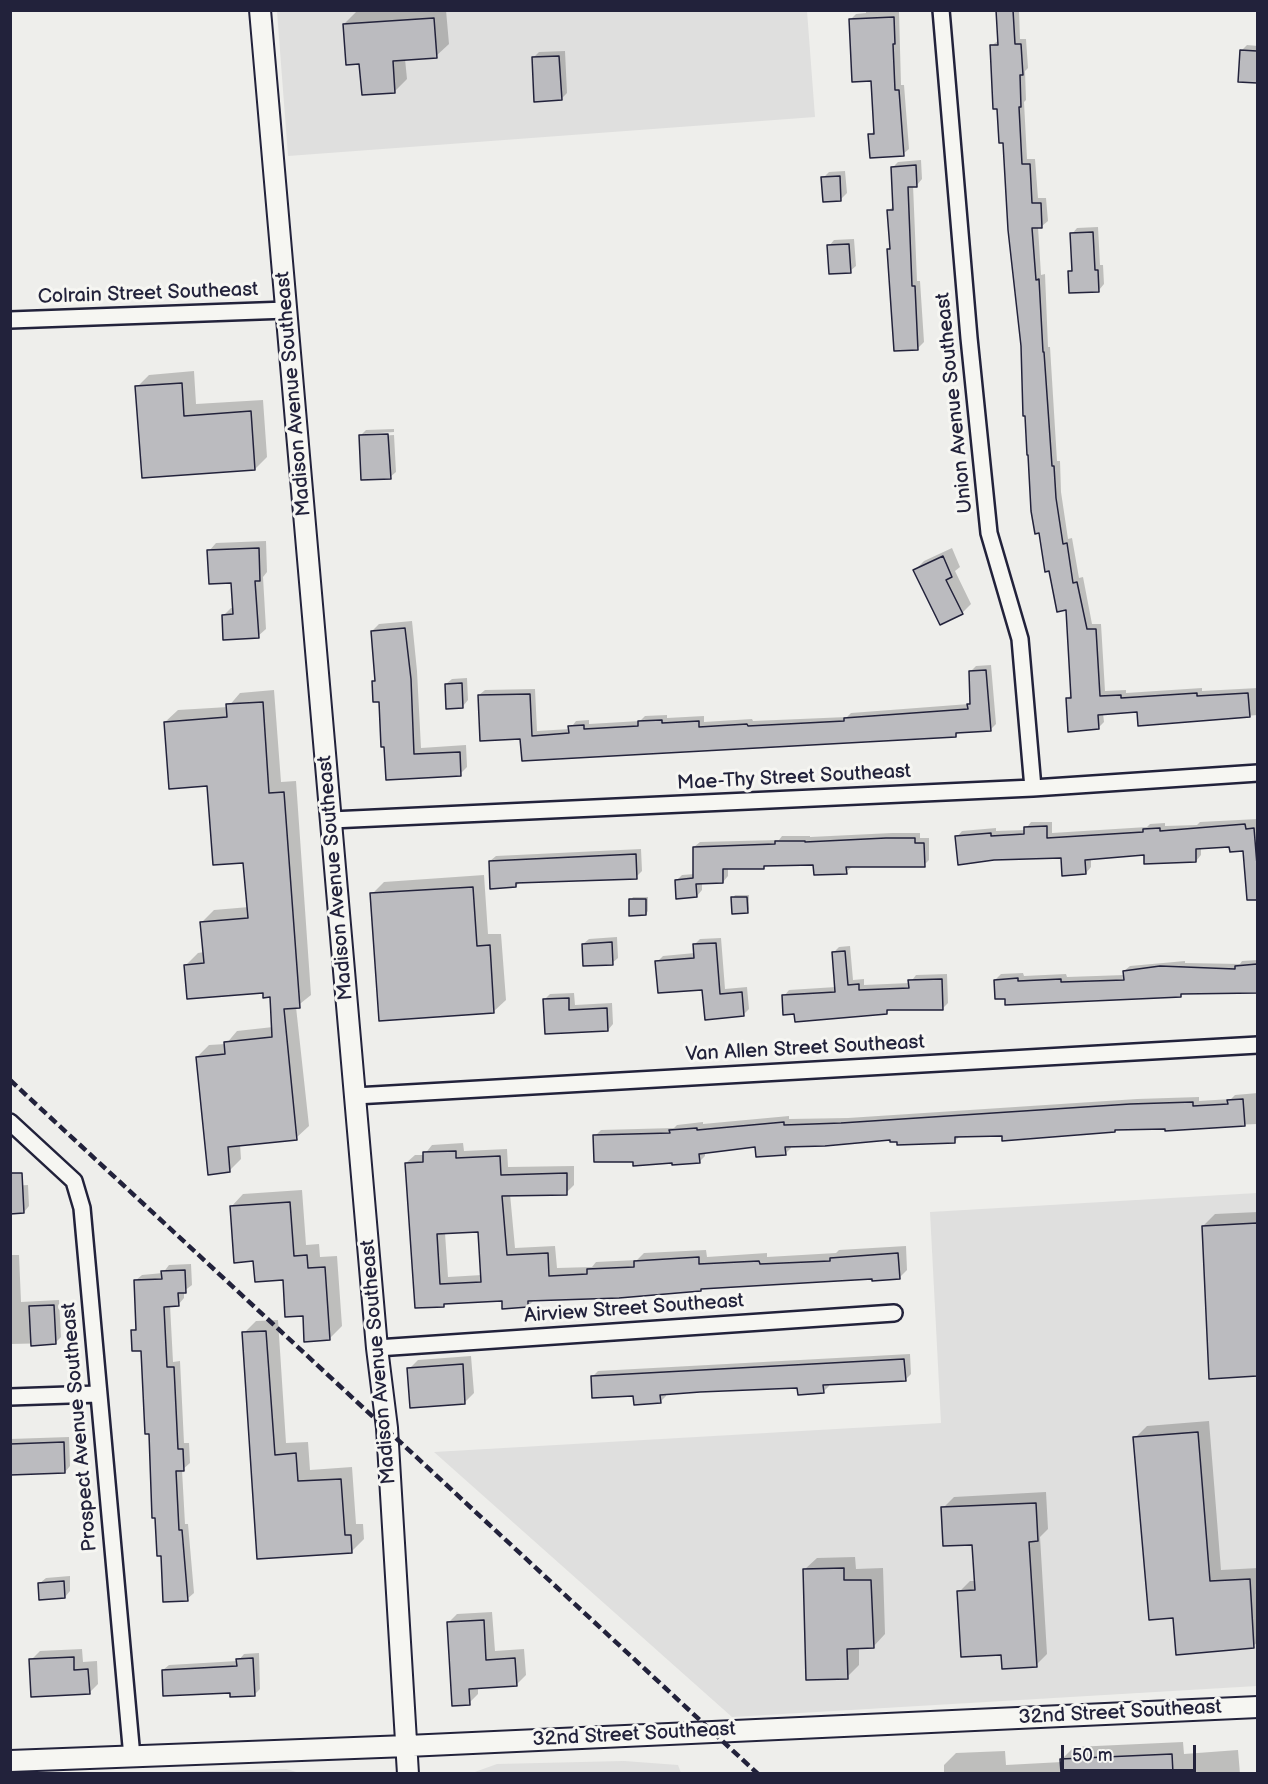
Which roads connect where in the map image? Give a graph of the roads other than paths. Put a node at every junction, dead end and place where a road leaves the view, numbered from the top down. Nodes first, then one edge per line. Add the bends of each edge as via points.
1 (260, 10) edge
2 (941, 10) edge
3 (287, 310) junction
4 (10, 320) edge
5 (1257, 773) edge
6 (1033, 788) junction
7 (332, 820) junction
8 (1257, 1045) edge
9 (355, 1096) junction
10 (10, 1122) edge
11 (894, 1313) dead end
12 (377, 1348) junction
13 (98, 1394) junction
14 (10, 1397) edge
15 (1257, 1707) edge
16 (406, 1746) junction
17 (132, 1757) junction
18 (10, 1761) edge
19 (408, 1773) edge

1 - 3 street, Madison Avenue Southeast
2 - 6 street, Union Avenue Southeast via 989,533 1020,639
3 - 4 street, Colrain Street Southeast
3 - 7 street, Madison Avenue Southeast
5 - 6 street, Mae-Thy Street Southeast
6 - 7 street, Mae-Thy Street Southeast
7 - 9 street, Madison Avenue Southeast
8 - 9 street, Van Allen Street Southeast
9 - 12 street, Madison Avenue Southeast
10 - 13 street, Prospect Avenue Southeast via 74,1181 82,1208
11 - 12 street, Airview Street Southeast
12 - 16 street, Madison Avenue Southeast via 387,1428
13 - 14 street
13 - 17 street, Prospect Avenue Southeast
15 - 16 street, 32nd Street Southeast
16 - 17 street, 32nd Street Southeast
16 - 19 street, Madison Avenue Southeast
17 - 18 street, 32nd Street Southeast

